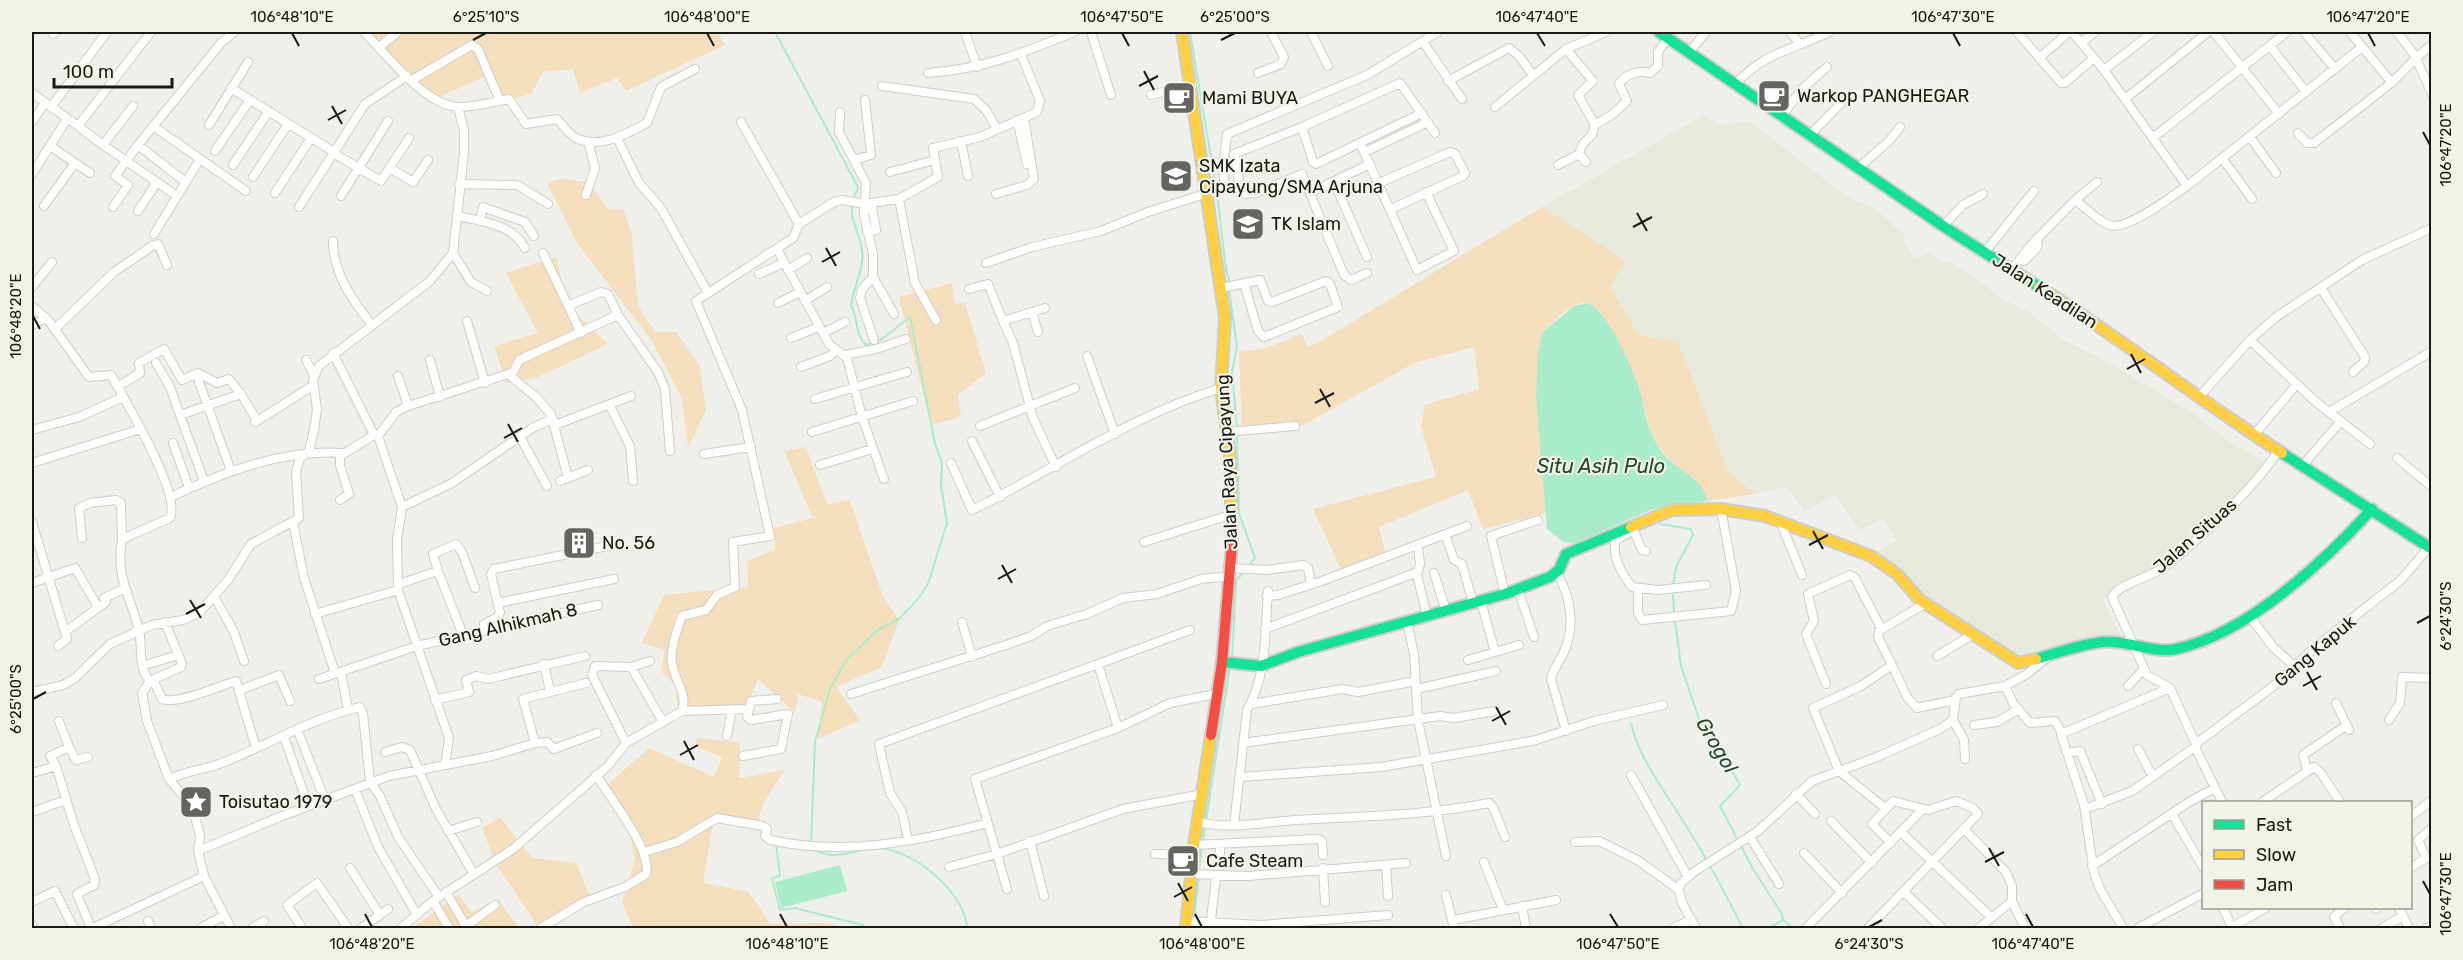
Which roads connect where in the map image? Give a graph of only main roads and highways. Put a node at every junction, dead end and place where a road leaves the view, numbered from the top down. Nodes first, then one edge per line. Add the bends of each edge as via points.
1 (1182, 32) edge
2 (1664, 35) edge
3 (2372, 509) junction
4 (2426, 553) edge
5 (1224, 663) junction
6 (1186, 923) edge

1 - 5 main road, Jalan Raya Cipayung via 1227,286 1221,388 1234,430 1235,571
2 - 3 main road, Jalan Keadilan via 1944,226 2090,319 2276,454 2303,465
3 - 4 main road, Jalan Keadilan
3 - 5 main road via 2300,579 2250,617 2175,650 2097,643 2018,663 1916,596 1898,574 1871,556 1757,514 1692,508 1652,516 1569,552 1557,573 1505,594 1261,666
5 - 6 main road, Jalan Raya Cipayung via 1216,694

